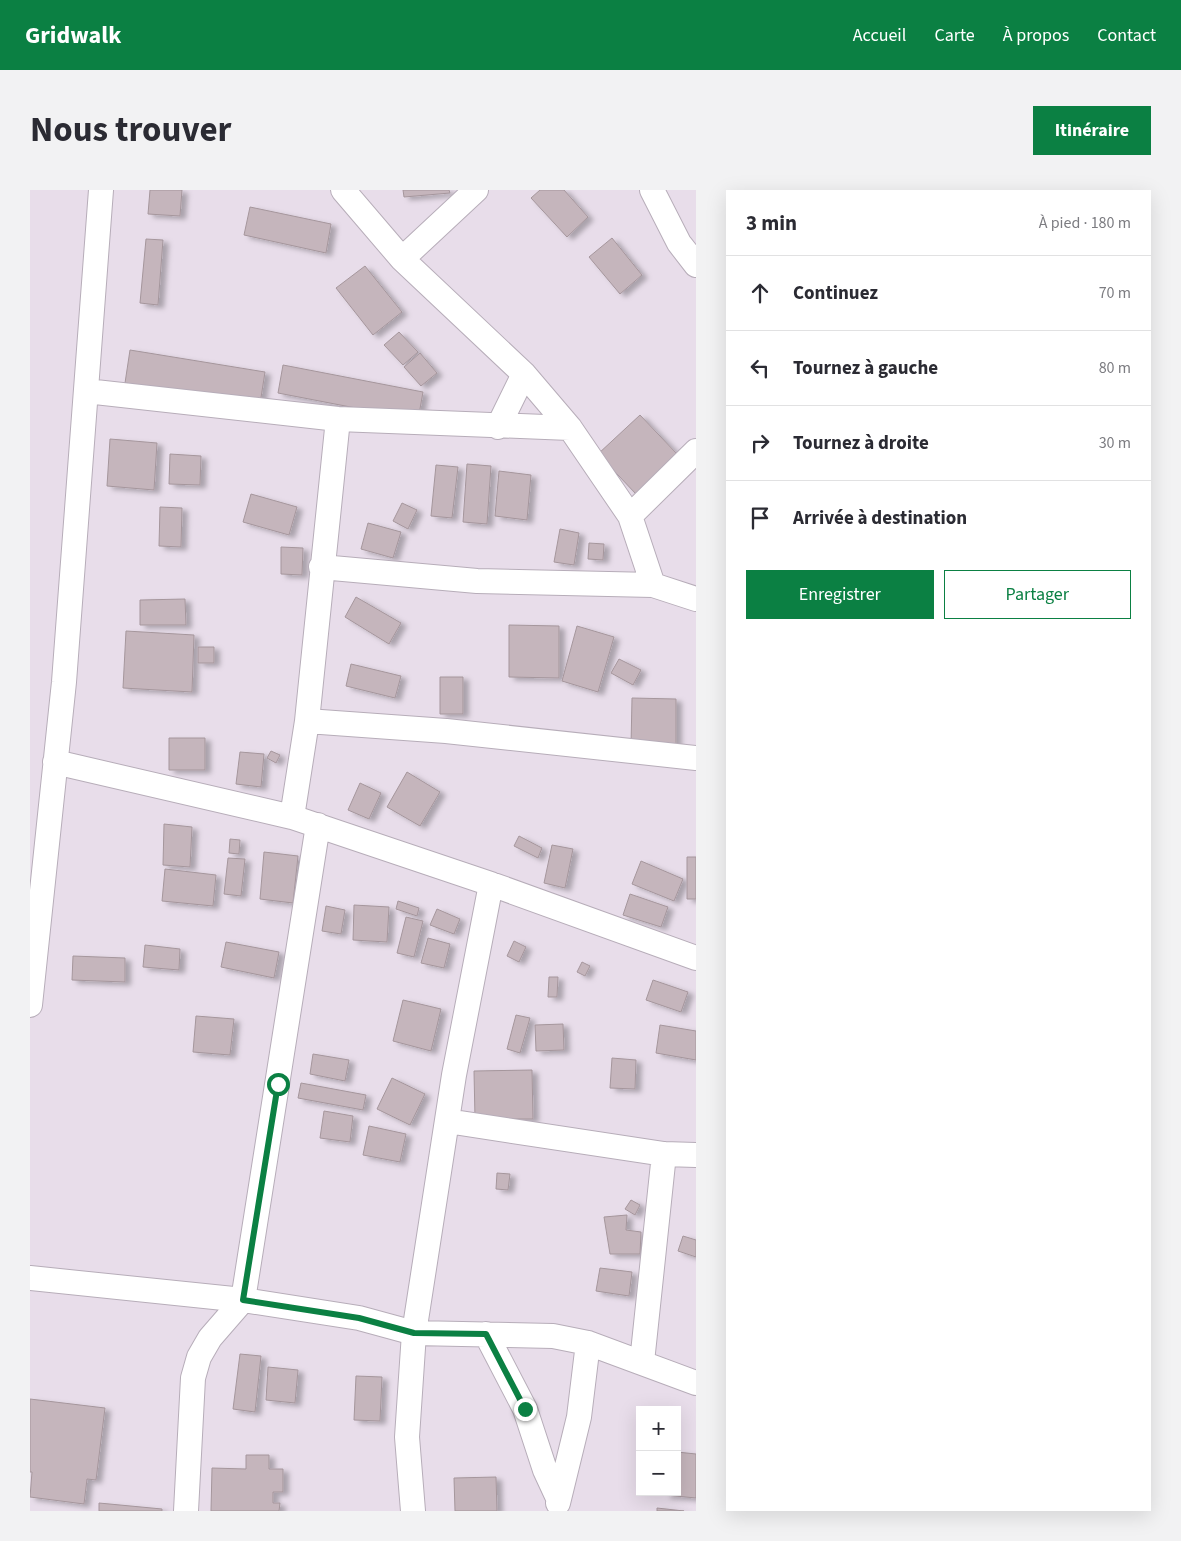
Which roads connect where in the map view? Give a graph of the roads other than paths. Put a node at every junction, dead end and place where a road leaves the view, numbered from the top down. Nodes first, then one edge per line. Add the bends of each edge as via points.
1 (101, 190) edge
2 (343, 190) edge
3 (476, 190) edge
4 (652, 190) edge
5 (402, 259) junction
6 (696, 265) edge
7 (524, 374) junction
8 (86, 391) junction
9 (338, 418) junction
10 (498, 427) junction
11 (570, 428) junction
12 (696, 451) edge
13 (630, 516) junction
14 (321, 567) junction
15 (653, 585) junction
16 (696, 599) edge
17 (306, 721) junction
18 (696, 758) edge
19 (54, 762) junction
20 (292, 817) junction
21 (318, 825) junction
22 (491, 884) junction
23 (696, 958) edge
24 (30, 1005) edge
25 (447, 1121) junction
26 (664, 1154) junction
27 (696, 1155) edge
28 (30, 1278) edge
29 (243, 1300) junction
30 (414, 1333) junction
31 (486, 1334) junction
32 (588, 1343) junction
33 (642, 1362) junction
34 (696, 1383) edge
35 (557, 1505) edge
36 (186, 1511) edge
37 (413, 1511) edge

1 - 8 street
2 - 5 street
3 - 5 street
4 - 6 street via 679,243
5 - 7 street
7 - 10 street
7 - 11 street
8 - 9 street
8 - 19 street via 64,682
9 - 10 street
9 - 14 street
10 - 11 street
11 - 13 street
12 - 13 street
13 - 15 street
14 - 15 street via 476,581
14 - 17 street
15 - 16 street
17 - 18 street via 446,731
17 - 20 street
19 - 20 street
19 - 24 street
20 - 21 street
21 - 22 street
21 - 29 street
22 - 23 street
22 - 25 street
25 - 26 street
25 - 30 street
26 - 27 street
26 - 33 street
28 - 29 street
29 - 30 street via 359,1318
29 - 36 street via 199,1356 194,1378
30 - 31 street
30 - 37 street via 406,1437
31 - 32 street via 553,1336
31 - 35 street via 525,1409
32 - 33 street
32 - 35 street via 579,1417
33 - 34 street

